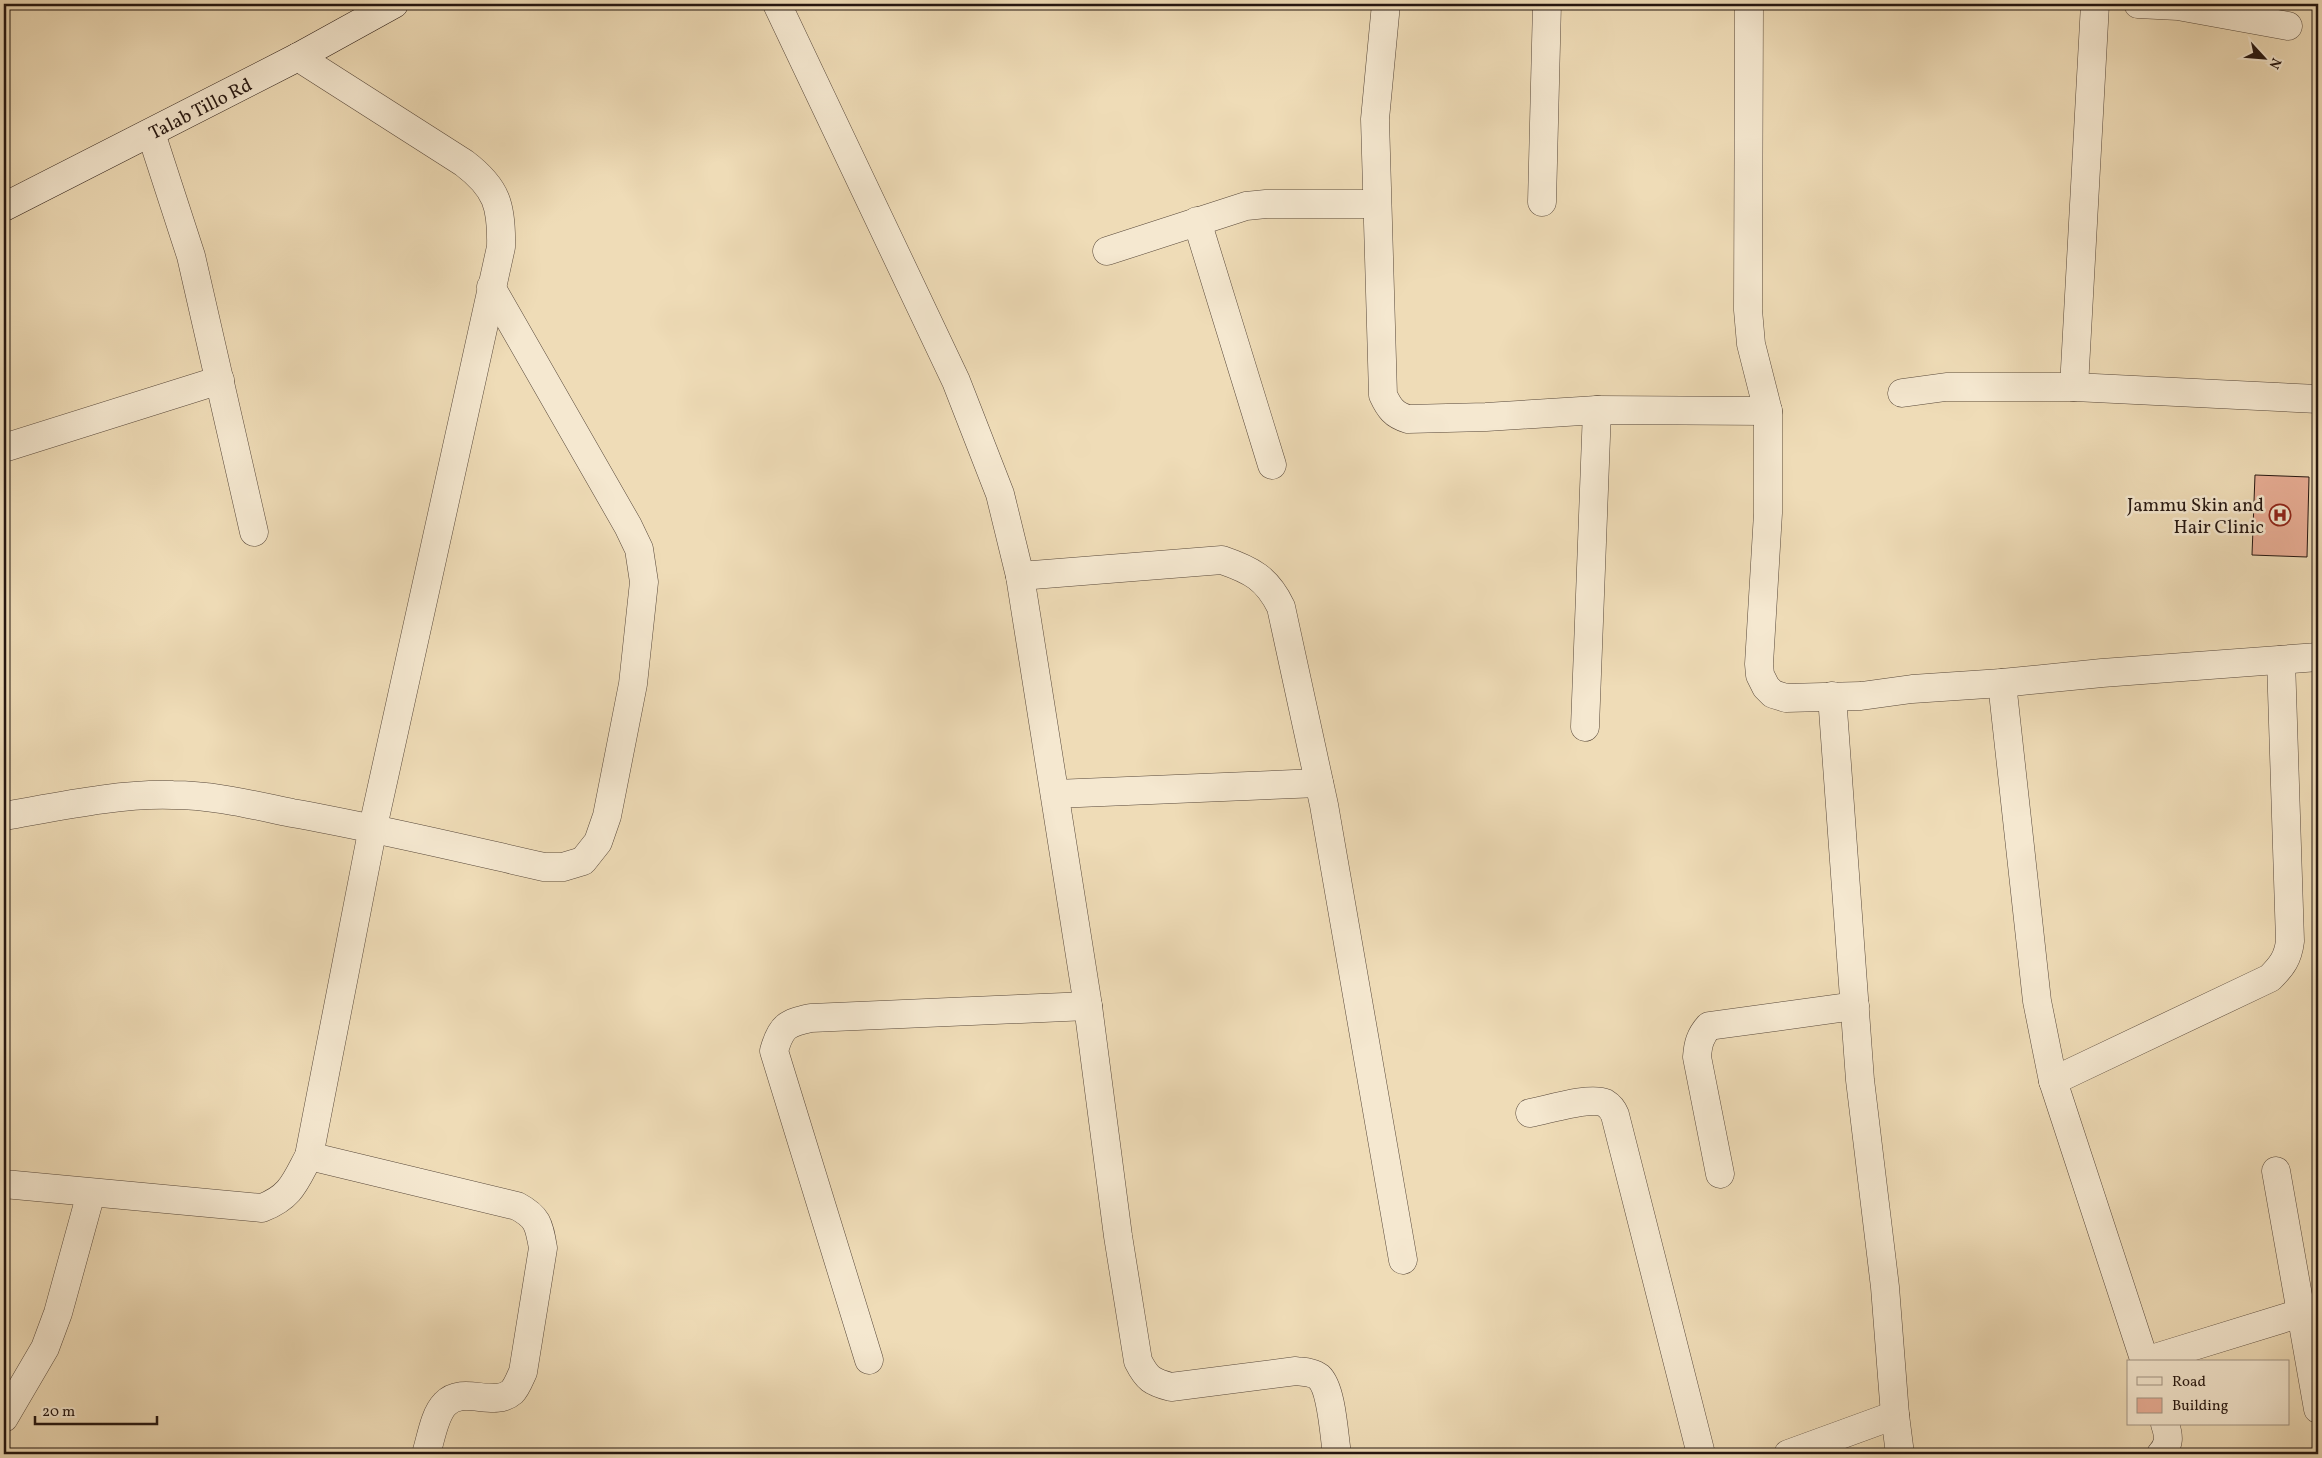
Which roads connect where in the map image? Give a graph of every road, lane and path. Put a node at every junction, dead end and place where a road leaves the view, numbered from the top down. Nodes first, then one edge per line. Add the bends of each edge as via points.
1 (394, 4) edge
2 (777, 4) edge
3 (1386, 4) edge
4 (1547, 4) edge
5 (1749, 4) edge
6 (2095, 4) edge
7 (2138, 4) edge
8 (2288, 26) dead end
9 (298, 57) junction
10 (151, 133) junction
11 (1542, 202) dead end
12 (1377, 204) junction
13 (4, 207) edge
14 (1197, 221) junction
15 (1107, 250) dead end
16 (492, 287) junction
17 (220, 380) junction
18 (2074, 387) junction
19 (1902, 393) dead end
20 (2318, 399) edge
21 (1597, 410) junction
22 (1768, 411) junction
23 (4, 448) edge
24 (1272, 465) dead end
25 (254, 532) dead end
26 (1020, 576) junction
27 (2318, 657) edge
28 (2281, 660) junction
29 (2002, 683) junction
30 (1832, 696) junction
31 (1585, 727) dead end
32 (1319, 783) junction
33 (1055, 794) junction
34 (4, 816) edge
35 (373, 827) junction
36 (1088, 1006) junction
37 (1855, 1006) junction
38 (2053, 1081) junction
39 (1530, 1113) dead end
40 (309, 1156) junction
41 (2276, 1171) dead end
42 (1720, 1174) dead end
43 (4, 1184) edge
44 (91, 1193) junction
45 (1403, 1260) dead end
46 (2301, 1313) junction
47 (869, 1360) dead end
48 (2145, 1360) edge
49 (2148, 1360) edge
50 (2318, 1409) edge
51 (1895, 1414) junction
52 (4, 1418) edge
53 (2165, 1426) edge
54 (426, 1454) edge
55 (1337, 1454) edge
56 (1701, 1454) edge
57 (1788, 1454) edge
58 (1900, 1454) edge
59 (2161, 1454) edge

1 - 9 street, Talab Tillo Rd
2 - 26 street via 956,381 1000,494
3 - 12 street via 1375,119
4 - 11 street
5 - 22 street via 1748,310 1751,344
6 - 18 street
7 - 8 street via 2178,6
9 - 10 street, Talab Tillo Rd
9 - 16 street via 482,176 496,198 502,218 501,247
10 - 13 street, Talab Tillo Rd
10 - 17 street via 191,256
12 - 14 street via 1246,206
12 - 21 street via 1383,395 1388,407 1398,416 1408,419
14 - 15 street
14 - 24 street
16 - 35 street
16 - 35 street via 639,549 644,582 633,684 607,816 598,842 583,861 563,867 544,867
17 - 23 street
17 - 25 street
18 - 19 street via 1946,386
18 - 20 street
21 - 22 street
21 - 31 street
22 - 30 street via 1768,513 1760,675 1773,694 1786,698
26 - 32 street via 1222,560 1260,578 1273,591 1281,607
26 - 33 street
27 - 28 street
28 - 29 street
28 - 38 street via 2290,941 2283,966 2270,978
29 - 30 street
29 - 38 street via 2037,1001
30 - 37 street
32 - 33 street
32 - 45 street
33 - 36 street
34 - 35 street via 96,801 171,794 206,797
35 - 40 street
36 - 47 street via 811,1018 793,1022 779,1032 774,1051
36 - 55 street via 1118,1236 1138,1361 1146,1376 1171,1387 1296,1371 1310,1373 1319,1377 1326,1388
37 - 42 street via 1709,1026 1702,1034 1698,1057
37 - 51 street
38 - 48 street
39 - 56 street via 1592,1101 1612,1108
40 - 44 street via 289,1192 262,1208
40 - 54 street via 517,1206 532,1214 540,1228 543,1248 523,1372 518,1382 503,1397 464,1396 446,1403 439,1413
41 - 46 street
43 - 44 street
44 - 52 street via 58,1314 45,1348
46 - 49 street
46 - 50 street
51 - 57 street
51 - 58 street
53 - 59 street via 2168,1442

